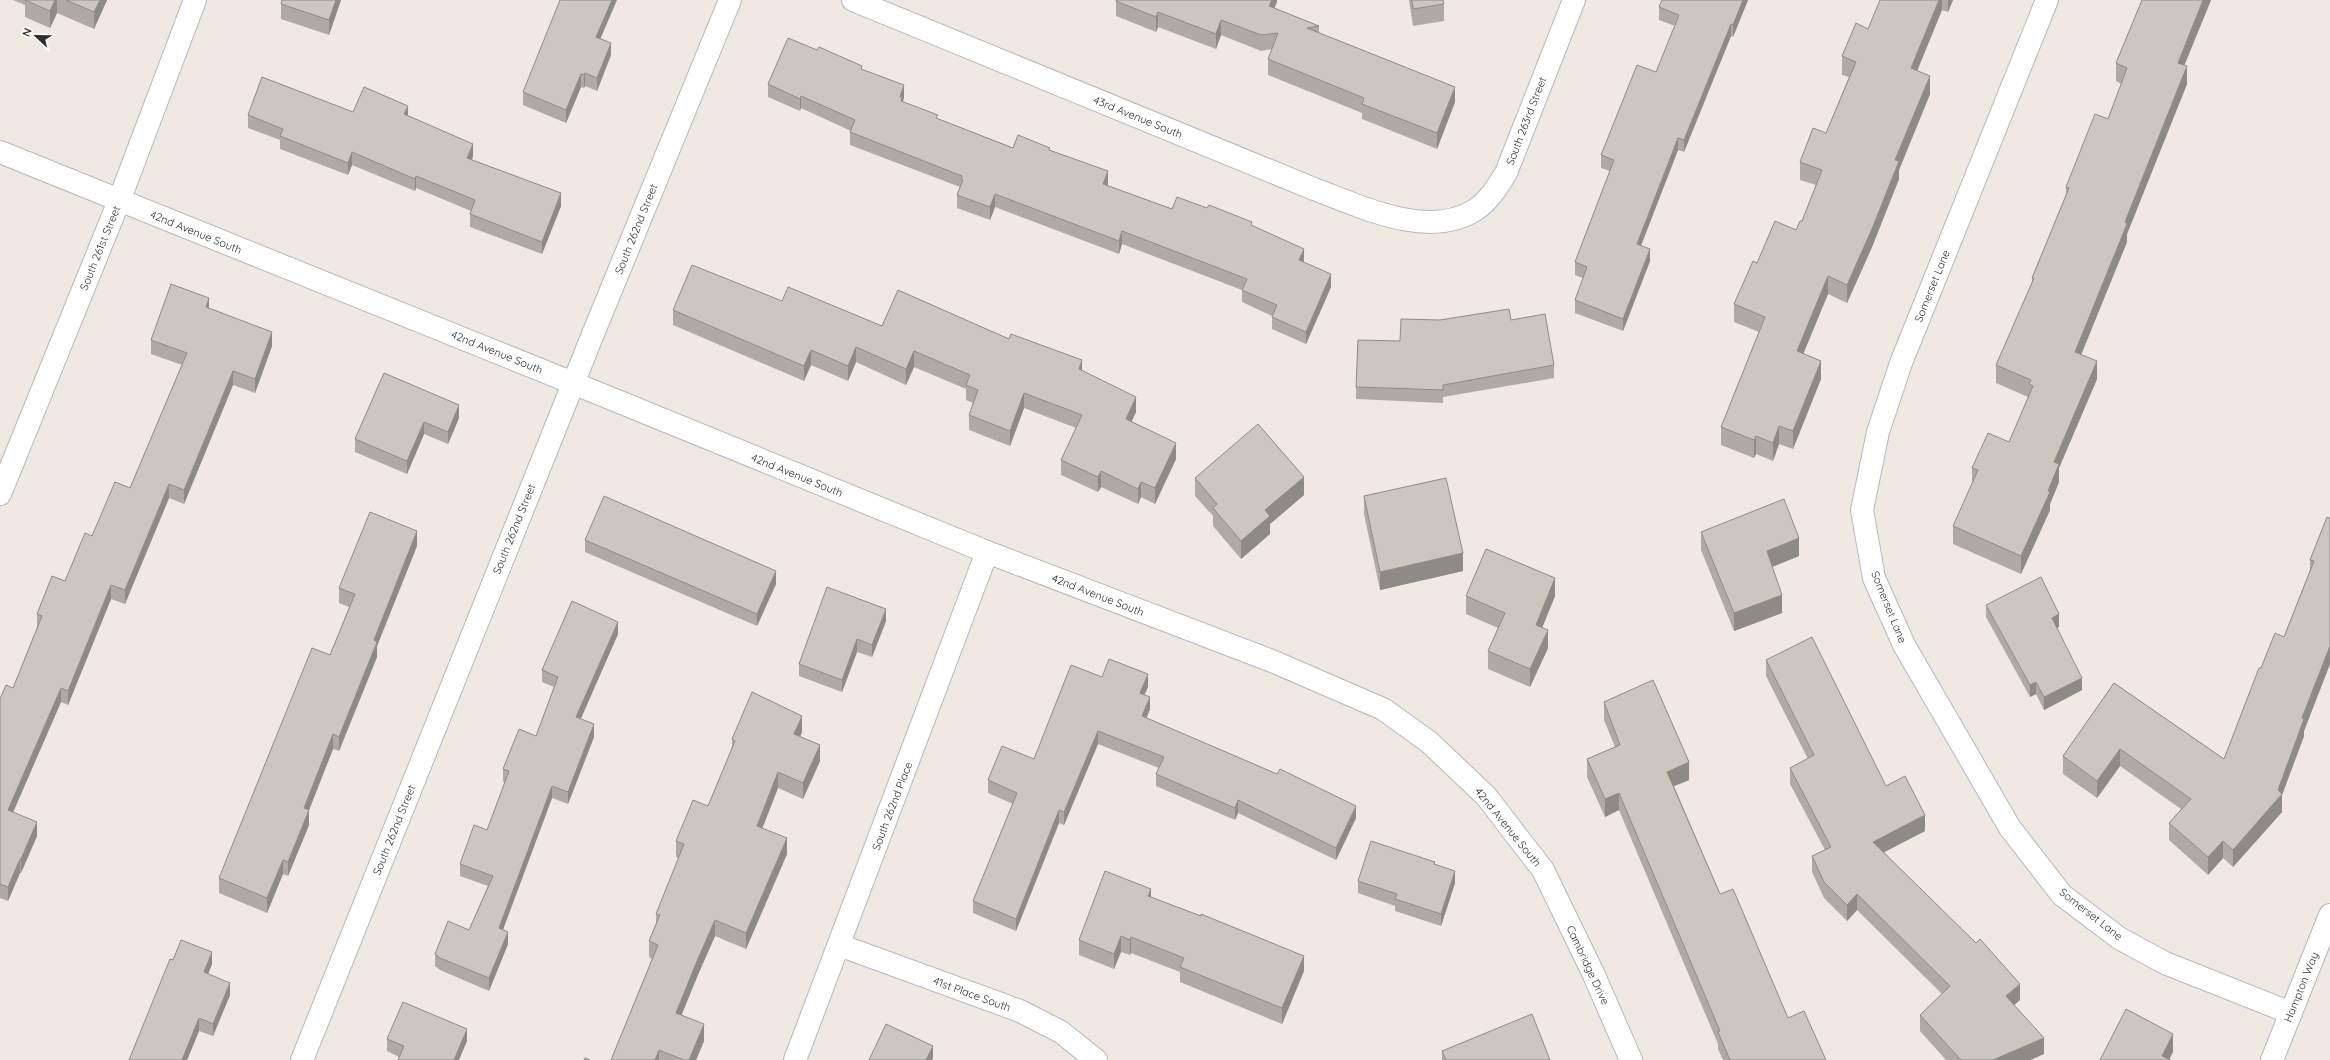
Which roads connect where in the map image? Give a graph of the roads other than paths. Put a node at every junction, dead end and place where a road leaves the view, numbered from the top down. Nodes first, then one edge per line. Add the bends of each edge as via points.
1 (195, 0) edge
2 (730, 0) edge
3 (853, 0) edge
4 (1574, 0) edge
5 (2047, 0) edge
6 (0, 152) edge
7 (119, 201) junction
8 (1427, 222) joint
9 (573, 383) junction
10 (0, 494) edge
11 (987, 552) junction
12 (1543, 870) joint
13 (2330, 915) edge
14 (840, 945) junction
15 (2291, 1013) junction
16 (302, 1060) edge
17 (795, 1060) edge
18 (1096, 1060) edge
19 (1631, 1060) edge
20 (2272, 1060) edge

1 - 7 street, South 261st Street
2 - 9 street, South 262nd Street
3 - 8 street, 43rd Avenue South via 1314,189 1377,213
4 - 8 street, South 263rd Street via 1506,173 1491,195 1475,210 1452,220
5 - 15 street, Somerset Lane via 1901,363 1878,432 1862,510 1874,578 1904,644 2010,828 2062,895 2119,938 2165,963
6 - 7 street, 42nd Avenue South
7 - 9 street, 42nd Avenue South
7 - 10 street, South 261st Street
9 - 11 street, 42nd Avenue South
9 - 16 street, South 262nd Street
11 - 12 street, 42nd Avenue South via 1272,661 1383,709 1429,742 1486,796
11 - 14 street, South 262nd Place
12 - 19 street, Cambridge Drive via 1594,975
13 - 15 street, Hampton Way
14 - 17 street, South 262nd Place
14 - 18 street, 41st Place South via 1020,1011 1061,1032
15 - 20 street, Hampton Way

